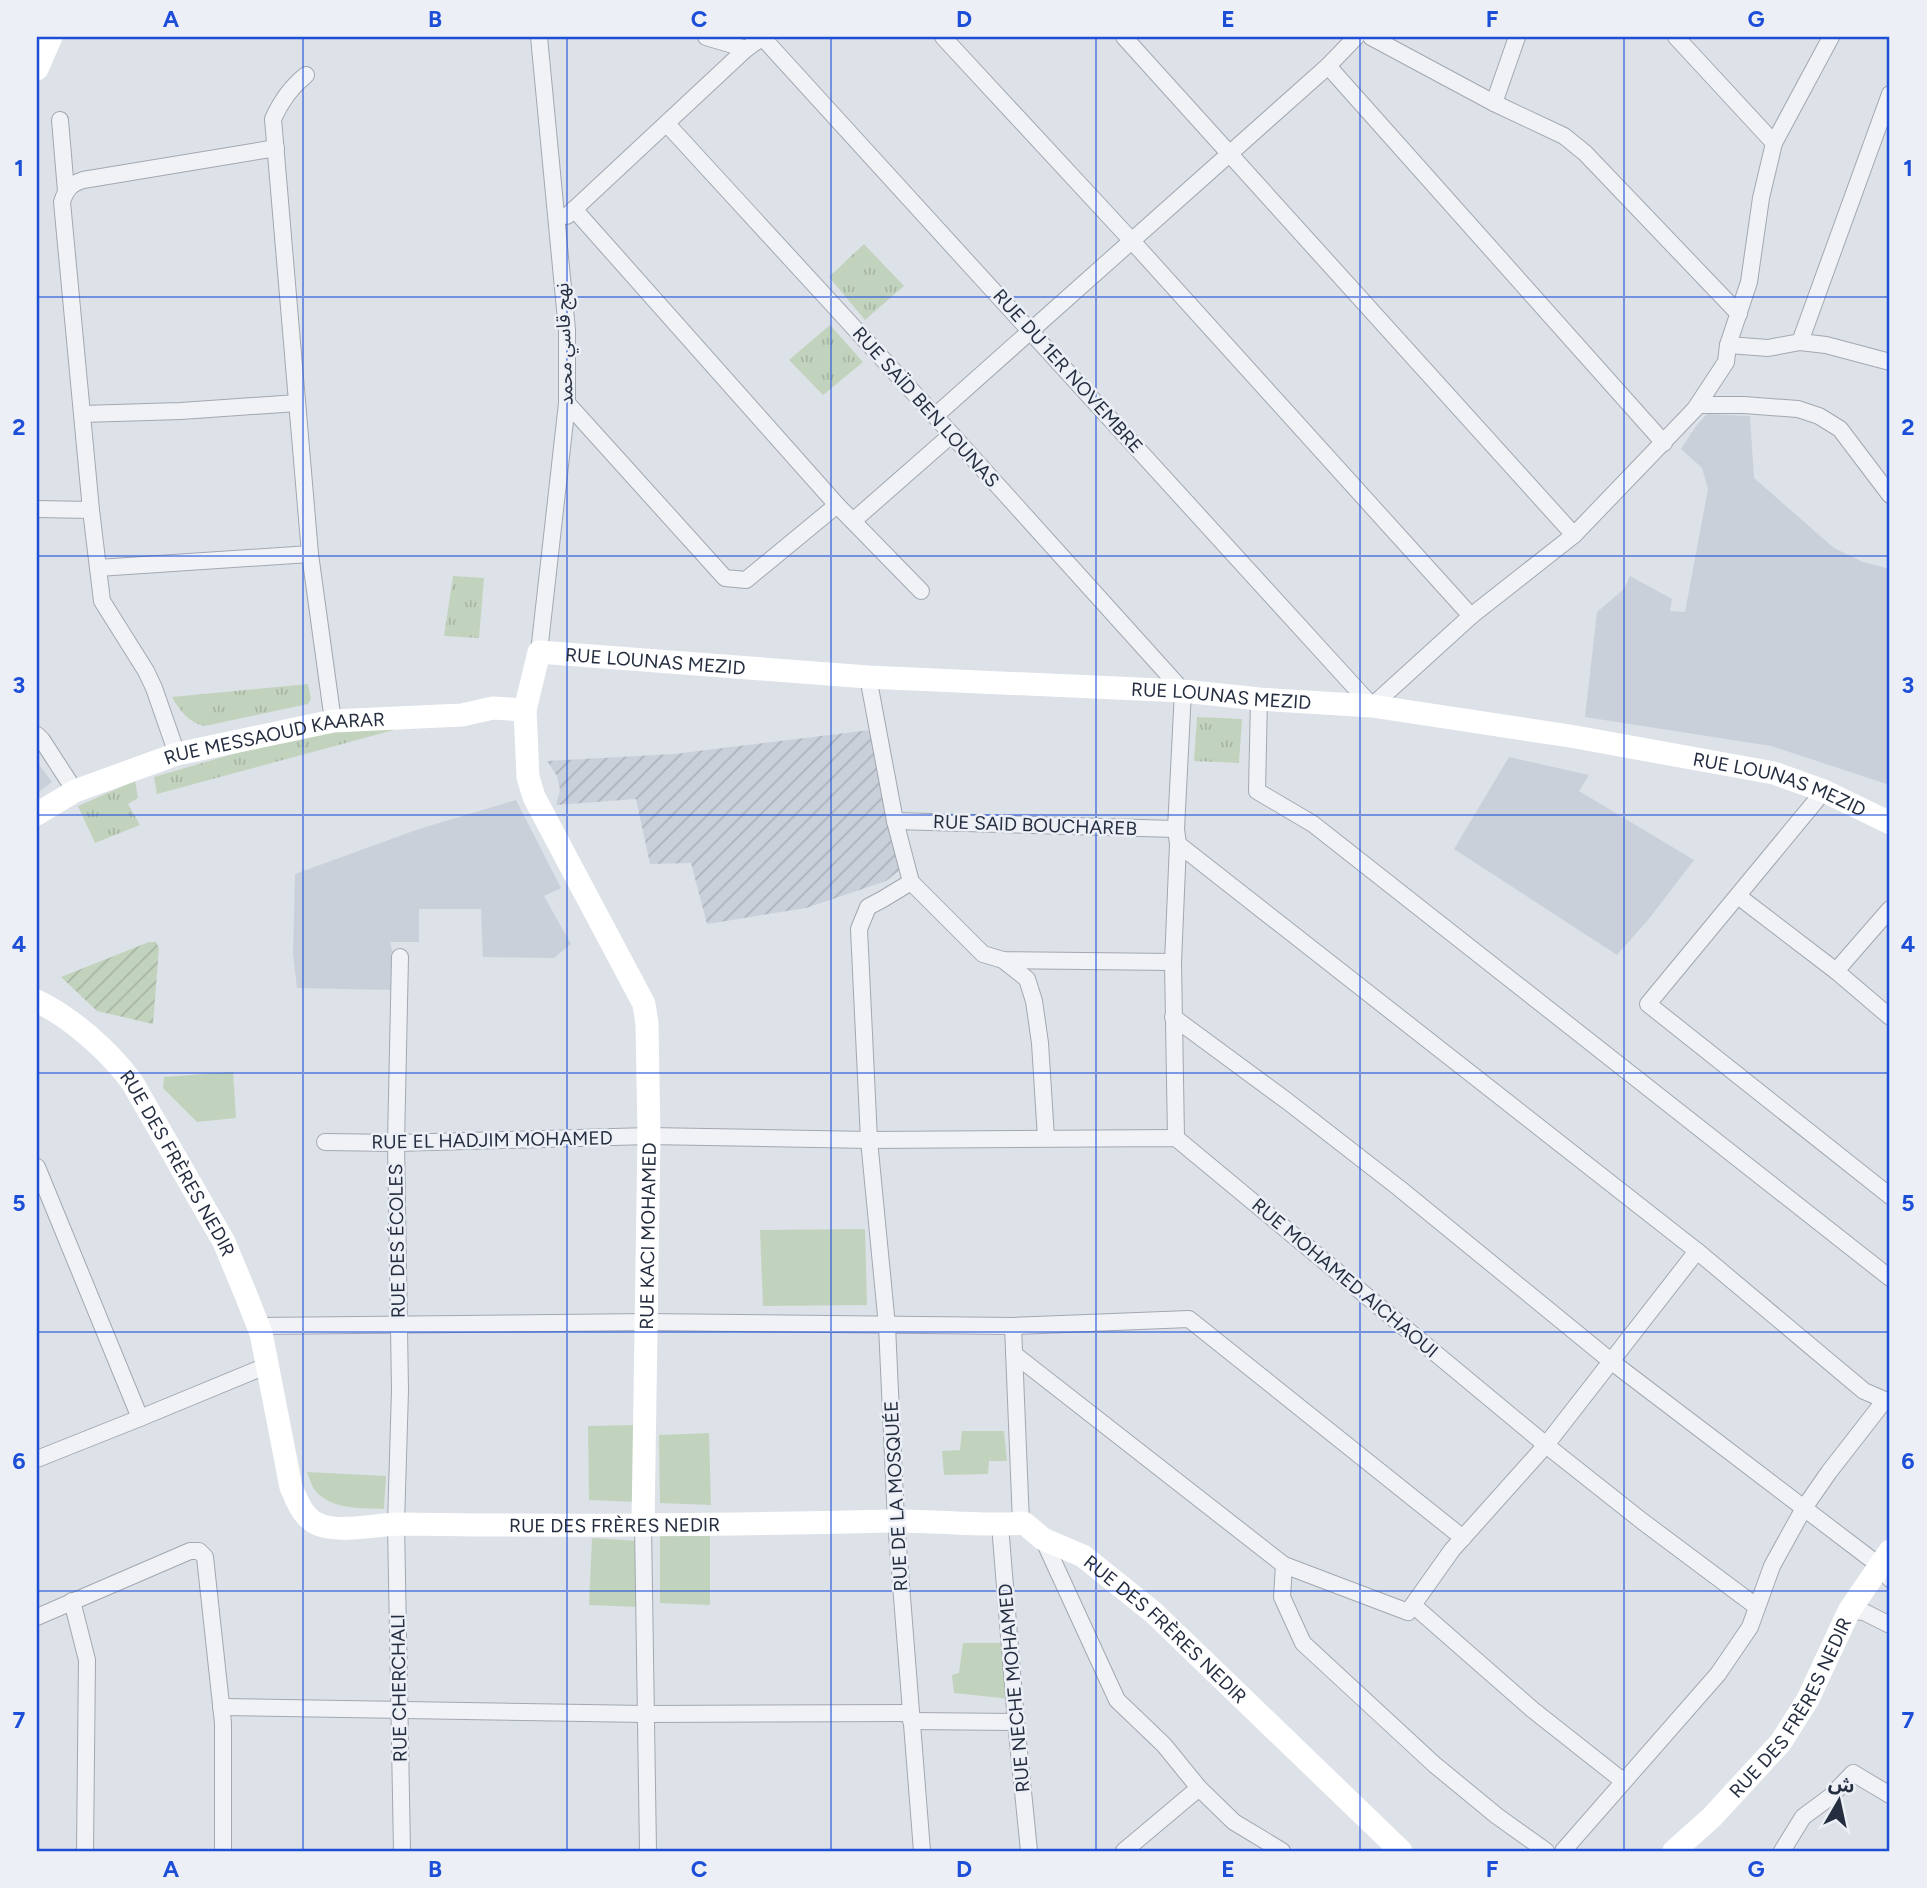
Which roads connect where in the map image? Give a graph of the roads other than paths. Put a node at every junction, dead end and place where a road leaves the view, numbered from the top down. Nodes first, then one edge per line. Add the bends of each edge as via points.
1 (51, 37) edge
2 (539, 37) edge
3 (706, 37) edge
4 (762, 37) edge
5 (943, 37) edge
6 (1124, 37) edge
7 (1356, 37) edge
8 (1517, 37) edge
9 (1676, 37) edge
10 (1831, 37) edge
11 (1376, 38) edge
12 (746, 49) junction
13 (1328, 66) junction
14 (37, 69) edge
15 (306, 75) dead end
16 (1890, 94) edge
17 (1494, 103) junction
18 (60, 120) dead end
19 (667, 124) junction
20 (1774, 143) junction
21 (276, 148) junction
22 (1230, 153) junction
23 (66, 191) junction
24 (574, 209) junction
25 (557, 224) junction
26 (1132, 241) junction
27 (1739, 314) junction
28 (1031, 330) junction
29 (1800, 342) junction
30 (1728, 345) junction
31 (1890, 362) edge
32 (297, 403) junction
33 (567, 403) junction
34 (1698, 405) junction
35 (82, 414) junction
36 (935, 416) junction
37 (951, 435) junction
38 (1664, 443) junction
39 (1889, 495) edge
40 (837, 505) junction
41 (37, 509) edge
42 (91, 509) junction
43 (853, 521) junction
44 (1574, 535) junction
45 (310, 554) junction
46 (97, 568) junction
47 (921, 591) dead end
48 (1471, 616) junction
49 (539, 652) junction
50 (868, 677) junction
51 (1183, 691) junction
52 (1259, 699) junction
53 (1372, 706) junction
54 (525, 710) junction
55 (333, 721) junction
56 (37, 735) edge
57 (177, 754) junction
58 (75, 791) junction
59 (1824, 791) junction
60 (37, 814) edge
61 (895, 821) junction
62 (1890, 823) edge
63 (1177, 836) junction
64 (911, 881) junction
65 (1738, 896) junction
66 (1890, 909) edge
67 (400, 957) dead end
68 (1003, 960) junction
69 (1173, 962) junction
70 (1836, 971) junction
71 (37, 1002) edge
72 (1173, 1017) junction
73 (1890, 1017) edge
74 (649, 1136) junction
75 (1046, 1138) junction
76 (1176, 1138) junction
77 (869, 1140) junction
78 (325, 1142) dead end
79 (396, 1143) junction
80 (39, 1176) edge
81 (1890, 1196) edge
82 (1697, 1251) junction
83 (1890, 1278) edge
84 (646, 1322) junction
85 (258, 1326) junction
86 (887, 1326) junction
87 (1013, 1326) junction
88 (398, 1330) junction
89 (1014, 1354) junction
90 (1612, 1362) junction
91 (266, 1366) junction
92 (140, 1418) junction
93 (1546, 1445) junction
94 (37, 1458) edge
95 (1804, 1508) junction
96 (896, 1521) junction
97 (397, 1524) junction
98 (1010, 1524) junction
99 (643, 1525) junction
100 (1464, 1538) junction
101 (1043, 1539) junction
102 (1284, 1565) junction
103 (1887, 1565) edge
104 (72, 1601) junction
105 (1413, 1605) junction
106 (1757, 1607) junction
107 (1849, 1611) junction
108 (37, 1617) edge
109 (1890, 1625) edge
110 (221, 1707) junction
111 (400, 1709) junction
112 (911, 1717) junction
113 (646, 1719) junction
114 (1016, 1722) junction
115 (1623, 1781) junction
116 (1199, 1788) junction
117 (1890, 1795) edge
118 (85, 1851) edge
119 (223, 1851) edge
120 (402, 1851) edge
121 (648, 1851) edge
122 (922, 1851) edge
123 (1029, 1851) edge
124 (1124, 1851) edge
125 (1282, 1851) edge
126 (1401, 1851) edge
127 (1546, 1851) edge
128 (1563, 1851) edge
129 (1675, 1851) edge
130 (1782, 1851) edge

1 - 14 street
2 - 25 street, نهج قاسي محمد
3 - 12 street
4 - 12 street
4 - 28 street, RUE DU 1ER NOVEMBRE
5 - 26 street
6 - 22 street
7 - 13 street
8 - 17 street
9 - 20 street
10 - 20 street
11 - 17 street
12 - 19 street
13 - 22 street
13 - 38 street
15 - 21 street via 293,85 273,119
16 - 29 street
17 - 27 street via 1564,136 1585,153
18 - 23 street
19 - 24 street
19 - 36 street, RUE SAÏD BEN LOUNAS
20 - 27 street
21 - 23 street via 83,180
21 - 32 street
22 - 26 street
22 - 44 street
23 - 35 street via 62,202
24 - 25 street
24 - 40 street
25 - 33 street, نهج قاسي محمد via 567,330
26 - 28 street
26 - 48 street
27 - 30 street
28 - 36 street
28 - 53 street, RUE DU 1ER NOVEMBRE
29 - 30 street via 1768,348
29 - 31 street
30 - 34 street via 1726,362
32 - 35 street
32 - 45 street
33 - 40 street via 725,578 746,580
33 - 49 street, نهج قاسي محمد
34 - 38 street
34 - 39 street via 1798,409 1819,415 1840,429
35 - 42 street
36 - 37 street, RUE SAÏD BEN LOUNAS
37 - 43 street
37 - 51 street, RUE SAÏD BEN LOUNAS
38 - 44 street
40 - 43 street
41 - 42 street
42 - 46 street
43 - 47 street
44 - 48 street
45 - 46 street
45 - 55 street
46 - 57 street via 102,601 155,688
48 - 53 street
49 - 50 street, RUE LOUNAS MEZID
49 - 54 street, RUE KACI MOHAMED
50 - 51 street, RUE LOUNAS MEZID
50 - 61 street
51 - 52 street, RUE LOUNAS MEZID
51 - 63 street
52 - 53 street, RUE LOUNAS MEZID
52 - 83 street via 1257,791 1313,824
53 - 59 street, RUE LOUNAS MEZID via 1774,773
54 - 55 street, RUE MESSAOUD KAARAR via 493,708 463,715
54 - 74 street, RUE KACI MOHAMED via 528,777 534,797 644,1004
55 - 57 street, RUE MESSAOUD KAARAR
56 - 58 street
57 - 58 street, RUE MESSAOUD KAARAR
58 - 60 street, RUE MESSAOUD KAARAR
59 - 62 street, RUE LOUNAS MEZID
59 - 65 street
61 - 63 street, RUE SAID BOUCHAREB
61 - 64 street
63 - 69 street
63 - 82 street
64 - 68 street via 983,954
64 - 77 street, RUE DE LA MOSQUÉE via 868,907 859,929
65 - 70 street
65 - 81 street via 1648,1004
66 - 70 street
67 - 79 street, RUE DES ÉCOLES
68 - 69 street
68 - 75 street via 1027,979 1034,1001
69 - 72 street
70 - 73 street
71 - 85 street, RUE DES FRÈRES NEDIR via 57,1011 117,1061 132,1082 224,1242
72 - 76 street
72 - 90 street via 1368,1164
74 - 77 street, RUE EL HADJIM MOHAMED
74 - 79 street, RUE EL HADJIM MOHAMED
74 - 84 street, RUE KACI MOHAMED
75 - 76 street
75 - 77 street
76 - 93 street, RUE MOHAMED AICHAOUI
77 - 86 street, RUE DE LA MOSQUÉE
78 - 79 street, RUE EL HADJIM MOHAMED
79 - 88 street, RUE DES ÉCOLES
80 - 92 street
82 - 90 street
82 - 95 street via 1864,1391 1885,1400
84 - 86 street
84 - 88 street
84 - 99 street, RUE KACI MOHAMED
85 - 88 street
85 - 91 street, RUE DES FRÈRES NEDIR
86 - 87 street
86 - 96 street, RUE DE LA MOSQUÉE
87 - 89 street, RUE NECHE MOHAMED
87 - 100 street via 1189,1320
88 - 97 street, RUE DES ÉCOLES
89 - 98 street, RUE NECHE MOHAMED
89 - 102 street
90 - 93 street
90 - 95 street
91 - 92 street
91 - 97 street, RUE DES FRÈRES NEDIR via 291,1487 300,1509 312,1522 324,1526
92 - 94 street
93 - 100 street
93 - 106 street, RUE MOHAMED AICHAOUI
95 - 103 street
95 - 106 street via 1772,1566
96 - 98 street, RUE DES FRÈRES NEDIR
96 - 99 street, RUE DES FRÈRES NEDIR
96 - 112 street, RUE DE LA MOSQUÉE
97 - 99 street, RUE DES FRÈRES NEDIR
97 - 111 street, RUE CHERCHALI
98 - 101 street, RUE DES FRÈRES NEDIR via 1024,1523
98 - 114 street, RUE NECHE MOHAMED
99 - 113 street, RUE KACI MOHAMED
100 - 105 street
101 - 116 street via 1116,1700 1164,1745
101 - 126 street, RUE DES FRÈRES NEDIR via 1083,1556 1154,1613
102 - 105 street via 1408,1612
102 - 127 street via 1282,1597 1303,1643 1435,1765
103 - 107 street, RUE DES FRÈRES NEDIR
104 - 108 street
104 - 110 street via 199,1551 205,1557
104 - 118 street via 87,1660
105 - 115 street
106 - 115 street via 1750,1627 1718,1674
107 - 109 street via 1864,1612
107 - 129 street, RUE DES FRÈRES NEDIR via 1808,1699 1781,1742
110 - 111 street
110 - 119 street
111 - 113 street
111 - 120 street, RUE CHERCHALI
112 - 113 street
112 - 114 street
112 - 122 street, RUE DE LA MOSQUÉE
113 - 121 street, RUE KACI MOHAMED
114 - 123 street, RUE NECHE MOHAMED
115 - 128 street
116 - 124 street
116 - 125 street via 1234,1822
117 - 130 street via 1853,1773 1803,1817

